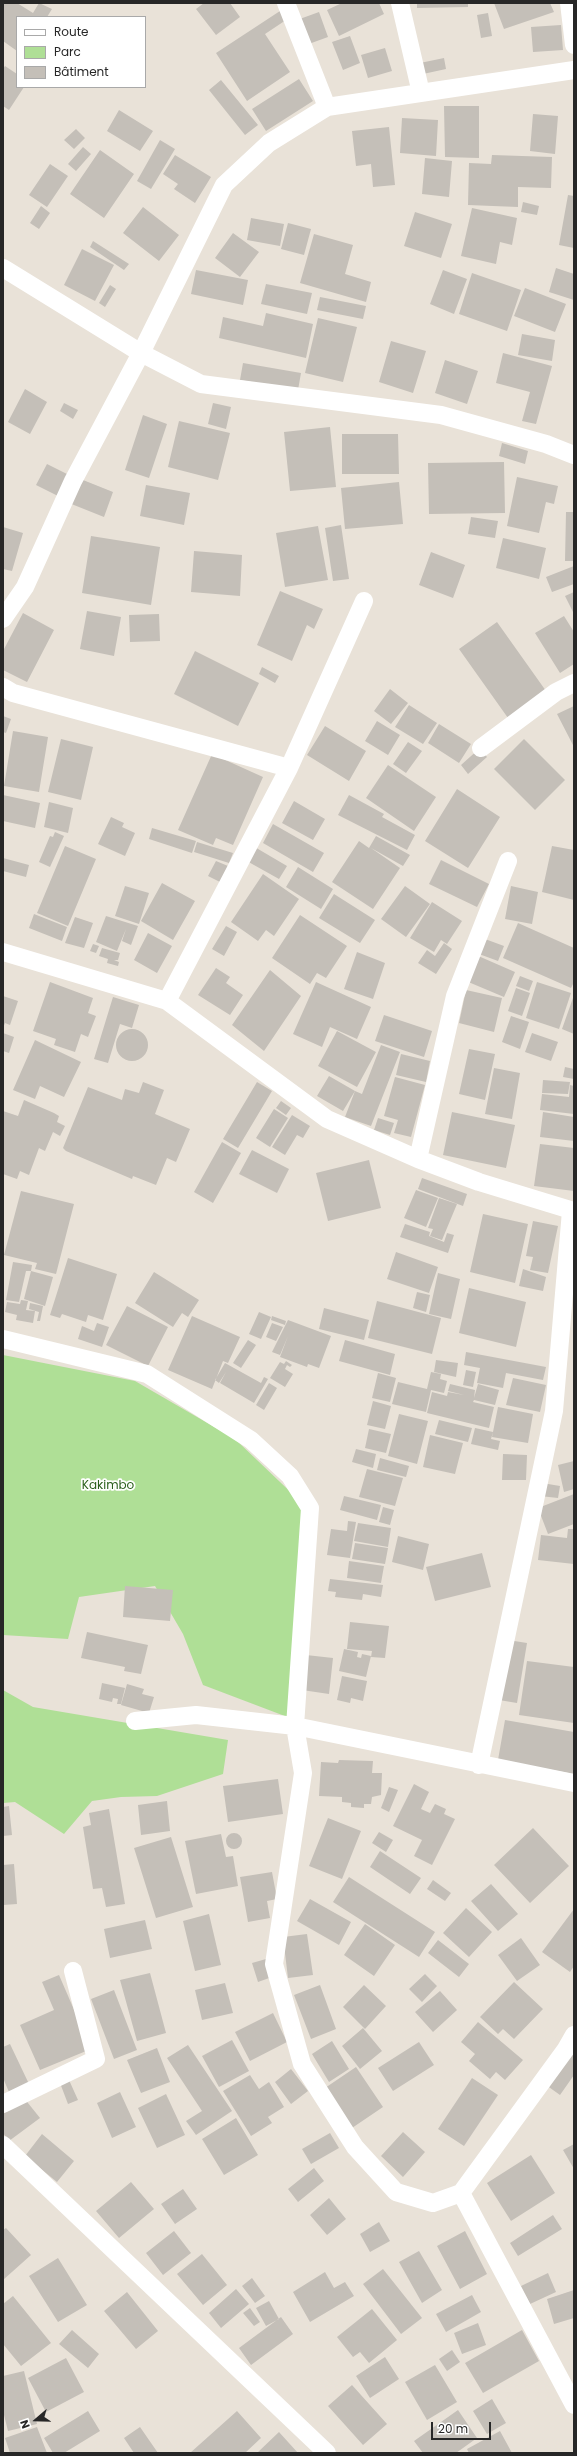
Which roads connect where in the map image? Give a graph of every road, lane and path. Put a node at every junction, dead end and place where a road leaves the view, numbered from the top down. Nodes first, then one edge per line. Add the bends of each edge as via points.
1 (286, 3) edge
2 (400, 3) edge
3 (569, 3) edge
4 (574, 44) edge
5 (574, 70) edge
6 (421, 93) junction
7 (327, 107) junction
8 (3, 268) edge
9 (141, 353) junction
10 (574, 455) edge
11 (364, 601) dead end
12 (3, 619) edge
13 (574, 683) edge
14 (3, 687) edge
15 (481, 748) dead end
16 (289, 768) junction
17 (508, 861) dead end
18 (3, 952) edge
19 (167, 1001) junction
20 (418, 1159) junction
21 (573, 1211) edge
22 (3, 1339) edge
23 (135, 1721) dead end
24 (295, 1726) junction
25 (479, 1765) junction
26 (574, 1783) edge
27 (73, 1971) dead end
28 (574, 2035) edge
29 (3, 2104) edge
30 (3, 2145) edge
31 (461, 2193) junction
32 (574, 2405) edge
33 (327, 2453) edge

1 - 7 street
2 - 6 street
3 - 4 street
5 - 6 street
6 - 7 street
7 - 9 street via 269,143 224,185
8 - 9 street
9 - 10 street via 201,384 441,415 546,444
9 - 12 street via 73,481 25,587
11 - 16 street
13 - 15 street via 556,692
14 - 16 street via 13,693
16 - 19 street
17 - 20 street via 455,996
18 - 19 street
19 - 20 street via 327,1119
20 - 21 street via 480,1182
21 - 25 street via 554,1411
22 - 24 street via 147,1374 251,1440 290,1476 310,1508
23 - 24 street via 196,1715
24 - 25 street
24 - 31 street via 303,1773 274,1964 302,2064 355,2147 396,2192 433,2203
25 - 26 street
27 - 29 street via 96,2059
28 - 31 street
30 - 33 street
31 - 32 street

